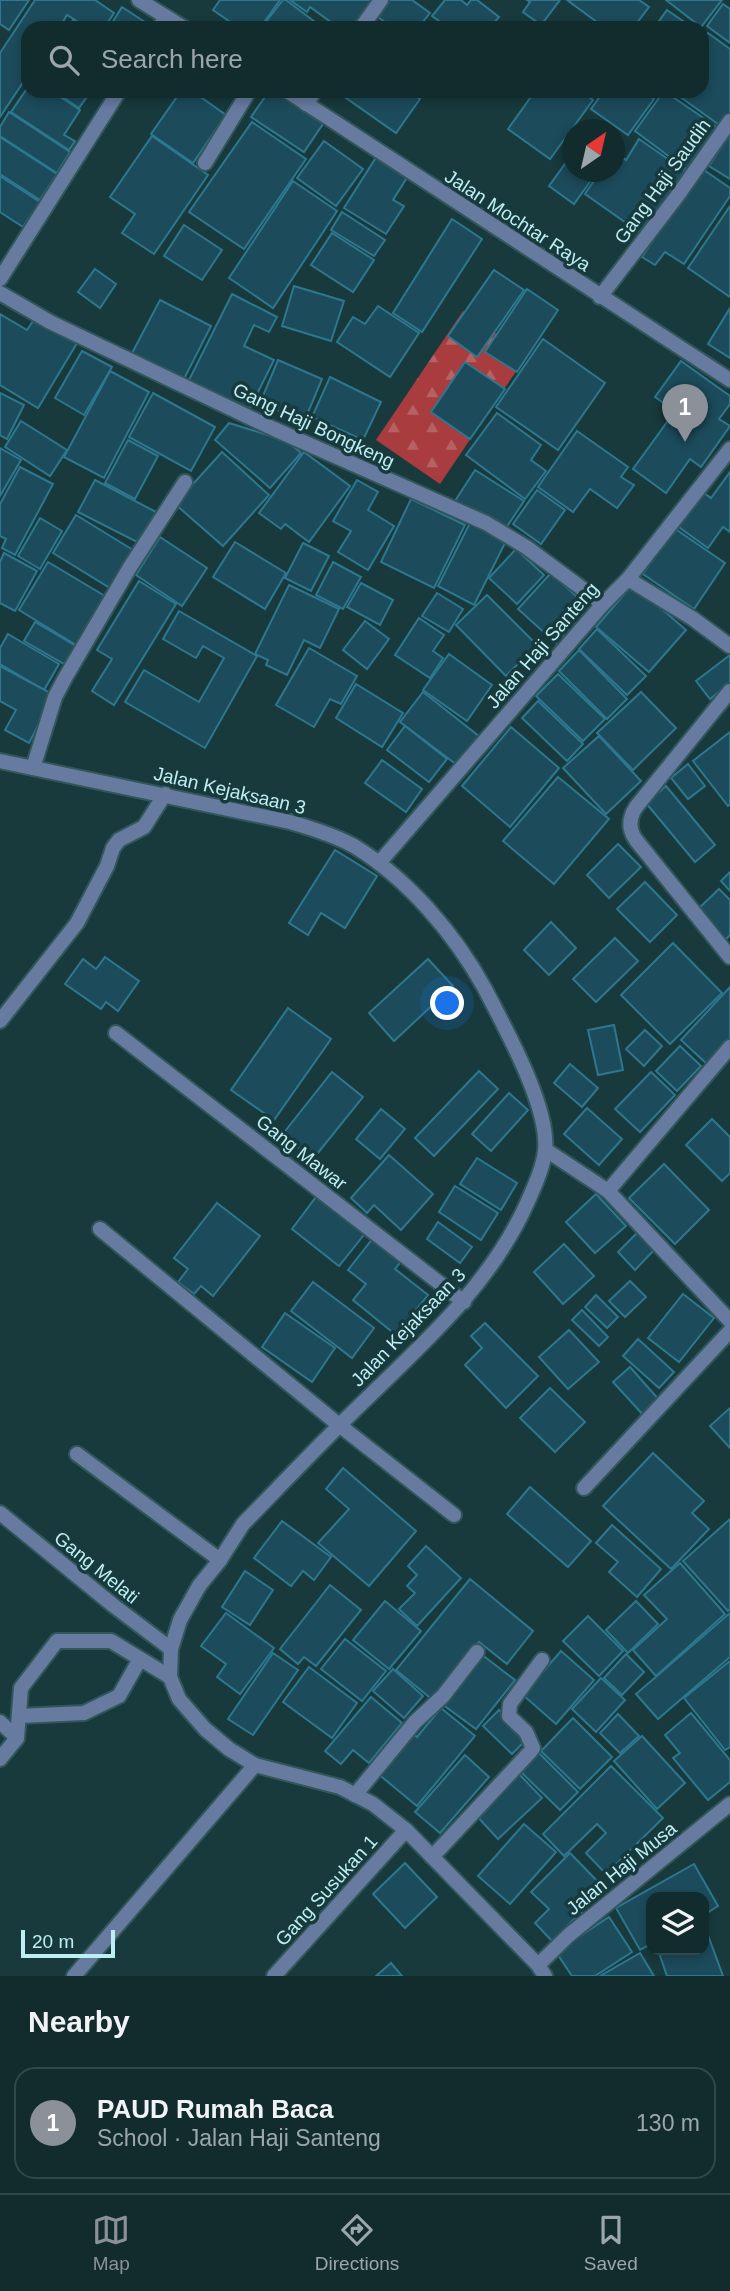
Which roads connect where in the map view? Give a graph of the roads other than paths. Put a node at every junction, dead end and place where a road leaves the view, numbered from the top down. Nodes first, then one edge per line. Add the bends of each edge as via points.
1 (139, 0) edge
2 (381, 0) edge
3 (161, 21) edge
4 (366, 21) edge
5 (115, 98) edge
6 (245, 98) edge
7 (297, 98) edge
8 (311, 98) edge
9 (306, 104) junction
10 (730, 121) edge
11 (205, 163) dead end
12 (0, 279) edge
13 (0, 293) edge
14 (600, 297) junction
15 (730, 380) edge
16 (730, 449) edge
17 (185, 482) dead end
18 (628, 579) junction
19 (603, 604) junction
20 (730, 646) edge
21 (730, 691) edge
22 (0, 761) edge
23 (33, 768) junction
24 (165, 794) junction
25 (379, 863) junction
26 (730, 957) edge
27 (0, 1021) edge
28 (116, 1033) dead end
29 (730, 1046) edge
30 (546, 1150) junction
31 (608, 1191) junction
32 (100, 1229) dead end
33 (464, 1302) junction
34 (730, 1321) edge
35 (730, 1331) edge
36 (340, 1425) junction
37 (77, 1454) dead end
38 (584, 1488) dead end
39 (0, 1513) edge
40 (454, 1515) dead end
41 (220, 1560) junction
42 (171, 1649) junction
43 (477, 1652) dead end
44 (140, 1659) junction
45 (542, 1660) dead end
46 (170, 1676) junction
47 (19, 1716) junction
48 (0, 1722) edge
49 (17, 1738) junction
50 (0, 1759) edge
51 (255, 1765) junction
52 (355, 1795) junction
53 (730, 1804) edge
54 (406, 1830) junction
55 (432, 1857) junction
56 (541, 1970) edge
57 (74, 1976) edge
58 (274, 1976) edge

1 - 3 street
2 - 4 street
5 - 12 street
6 - 11 street
7 - 9 street, Jalan Mochtar Raya
8 - 9 street
9 - 14 street, Jalan Mochtar Raya
10 - 14 street, Gang Haji Saudih
13 - 19 street, Gang Haji Bongkeng via 50,322 274,429 486,523
14 - 15 street, Jalan Mochtar Raya
16 - 18 street, Jalan Haji Santeng
17 - 23 street via 65,678
18 - 19 street, Jalan Haji Santeng
18 - 20 street
19 - 25 street, Jalan Haji Santeng
21 - 26 street via 632,812 630,827
22 - 23 street, Jalan Kejaksaan 3
23 - 24 street, Jalan Kejaksaan 3
24 - 25 street, Jalan Kejaksaan 3 via 320,831
24 - 27 street via 144,827 113,848 76,923
25 - 30 street, Jalan Kejaksaan 3 via 426,907 478,976 531,1086 542,1115
28 - 33 street, Gang Mawar
29 - 31 street
30 - 31 street
30 - 33 street, Jalan Kejaksaan 3 via 506,1245
31 - 34 street
32 - 36 street
33 - 36 street, Jalan Kejaksaan 3
35 - 38 street
36 - 40 street
36 - 41 street, Jalan Kejaksaan 3 via 243,1524
37 - 41 street
39 - 42 street, Gang Melati
41 - 42 street, Jalan Kejaksaan 3 via 180,1620
42 - 46 street, Jalan Kejaksaan 3
43 - 52 street
44 - 46 street
44 - 47 street via 119,1696 84,1713
44 - 47 street via 111,1641 57,1641 21,1688
45 - 55 street via 508,1711 533,1748
46 - 51 street, Jalan Kejaksaan 3 via 179,1699 205,1729
47 - 49 street
48 - 49 street
49 - 50 street
51 - 52 street, Jalan Kejaksaan 3
51 - 57 street
52 - 54 street, Jalan Kejaksaan 3
53 - 56 street, Jalan Haji Musa via 569,1935
54 - 55 street, Jalan Kejaksaan 3
54 - 58 street, Gang Susukan 1
55 - 56 street, Jalan Kejaksaan 3

